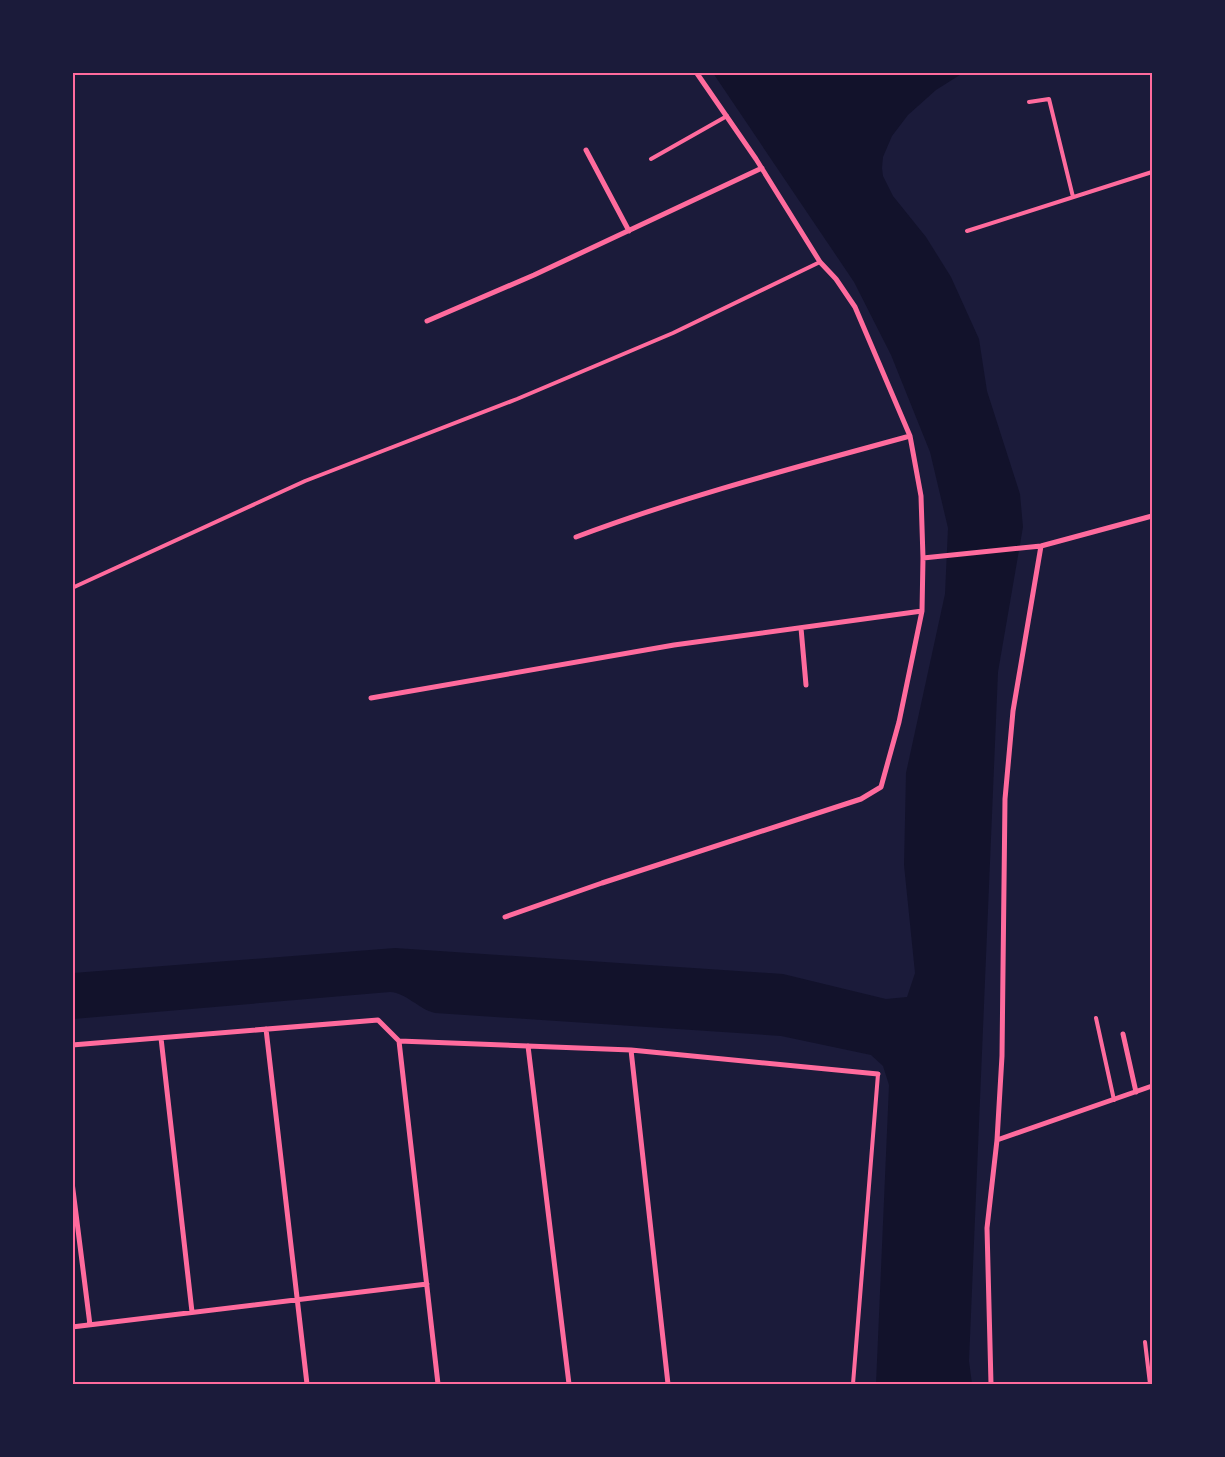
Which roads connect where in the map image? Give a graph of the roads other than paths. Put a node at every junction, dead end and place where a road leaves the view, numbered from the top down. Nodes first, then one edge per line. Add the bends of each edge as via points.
1 (696, 72) edge
2 (1029, 102) dead end
3 (727, 116) junction
4 (586, 150) dead end
5 (651, 159) dead end
6 (762, 168) junction
7 (1152, 172) edge
8 (1073, 197) junction
9 (629, 230) junction
10 (967, 231) dead end
11 (820, 262) junction
12 (427, 321) dead end
13 (910, 436) junction
14 (1152, 516) edge
15 (576, 537) dead end
16 (1041, 546) junction
17 (923, 558) junction
18 (72, 588) edge
19 (922, 611) junction
20 (801, 628) junction
21 (806, 685) dead end
22 (371, 698) dead end
23 (505, 917) dead end
24 (1096, 1018) dead end
25 (266, 1030) junction
26 (1123, 1034) dead end
27 (160, 1038) junction
28 (399, 1041) junction
29 (72, 1045) edge
30 (528, 1046) junction
31 (630, 1050) junction
32 (878, 1074) joint
33 (1152, 1086) edge
34 (1136, 1092) junction
35 (1114, 1100) junction
36 (997, 1140) junction
37 (72, 1182) edge
38 (427, 1284) junction
39 (297, 1300) junction
40 (192, 1312) junction
41 (90, 1325) junction
42 (72, 1327) edge
43 (1145, 1342) dead end
44 (307, 1384) edge
45 (438, 1384) edge
46 (569, 1384) edge
47 (668, 1384) edge
48 (853, 1384) edge
49 (991, 1384) edge
50 (1150, 1384) edge

1 - 3 street
2 - 8 lane via 1049,99
3 - 5 lane
3 - 6 street
4 - 9 street
6 - 9 street
6 - 11 street
7 - 8 lane
8 - 10 lane
9 - 12 street
11 - 13 street via 855,307
11 - 18 lane via 673,333 517,399 305,481
13 - 15 street via 707,492
13 - 17 street via 921,496
14 - 16 street
16 - 17 street
16 - 36 street via 1013,711 1005,799 1002,1056
17 - 19 street
19 - 20 street
19 - 23 street via 899,722 881,787 861,800
20 - 21 street
20 - 22 street via 674,645
24 - 35 lane
25 - 27 street
25 - 28 street via 378,1020
25 - 39 street
26 - 34 street
27 - 29 street
27 - 40 street
28 - 30 street
28 - 38 street
30 - 31 street
30 - 46 street
31 - 32 street
31 - 47 street
32 - 48 lane
33 - 34 street
34 - 35 street
35 - 36 street
36 - 49 street via 987,1228
37 - 41 street
38 - 39 street
38 - 45 street
39 - 40 street
39 - 44 street
40 - 41 street
41 - 42 street
43 - 50 lane

